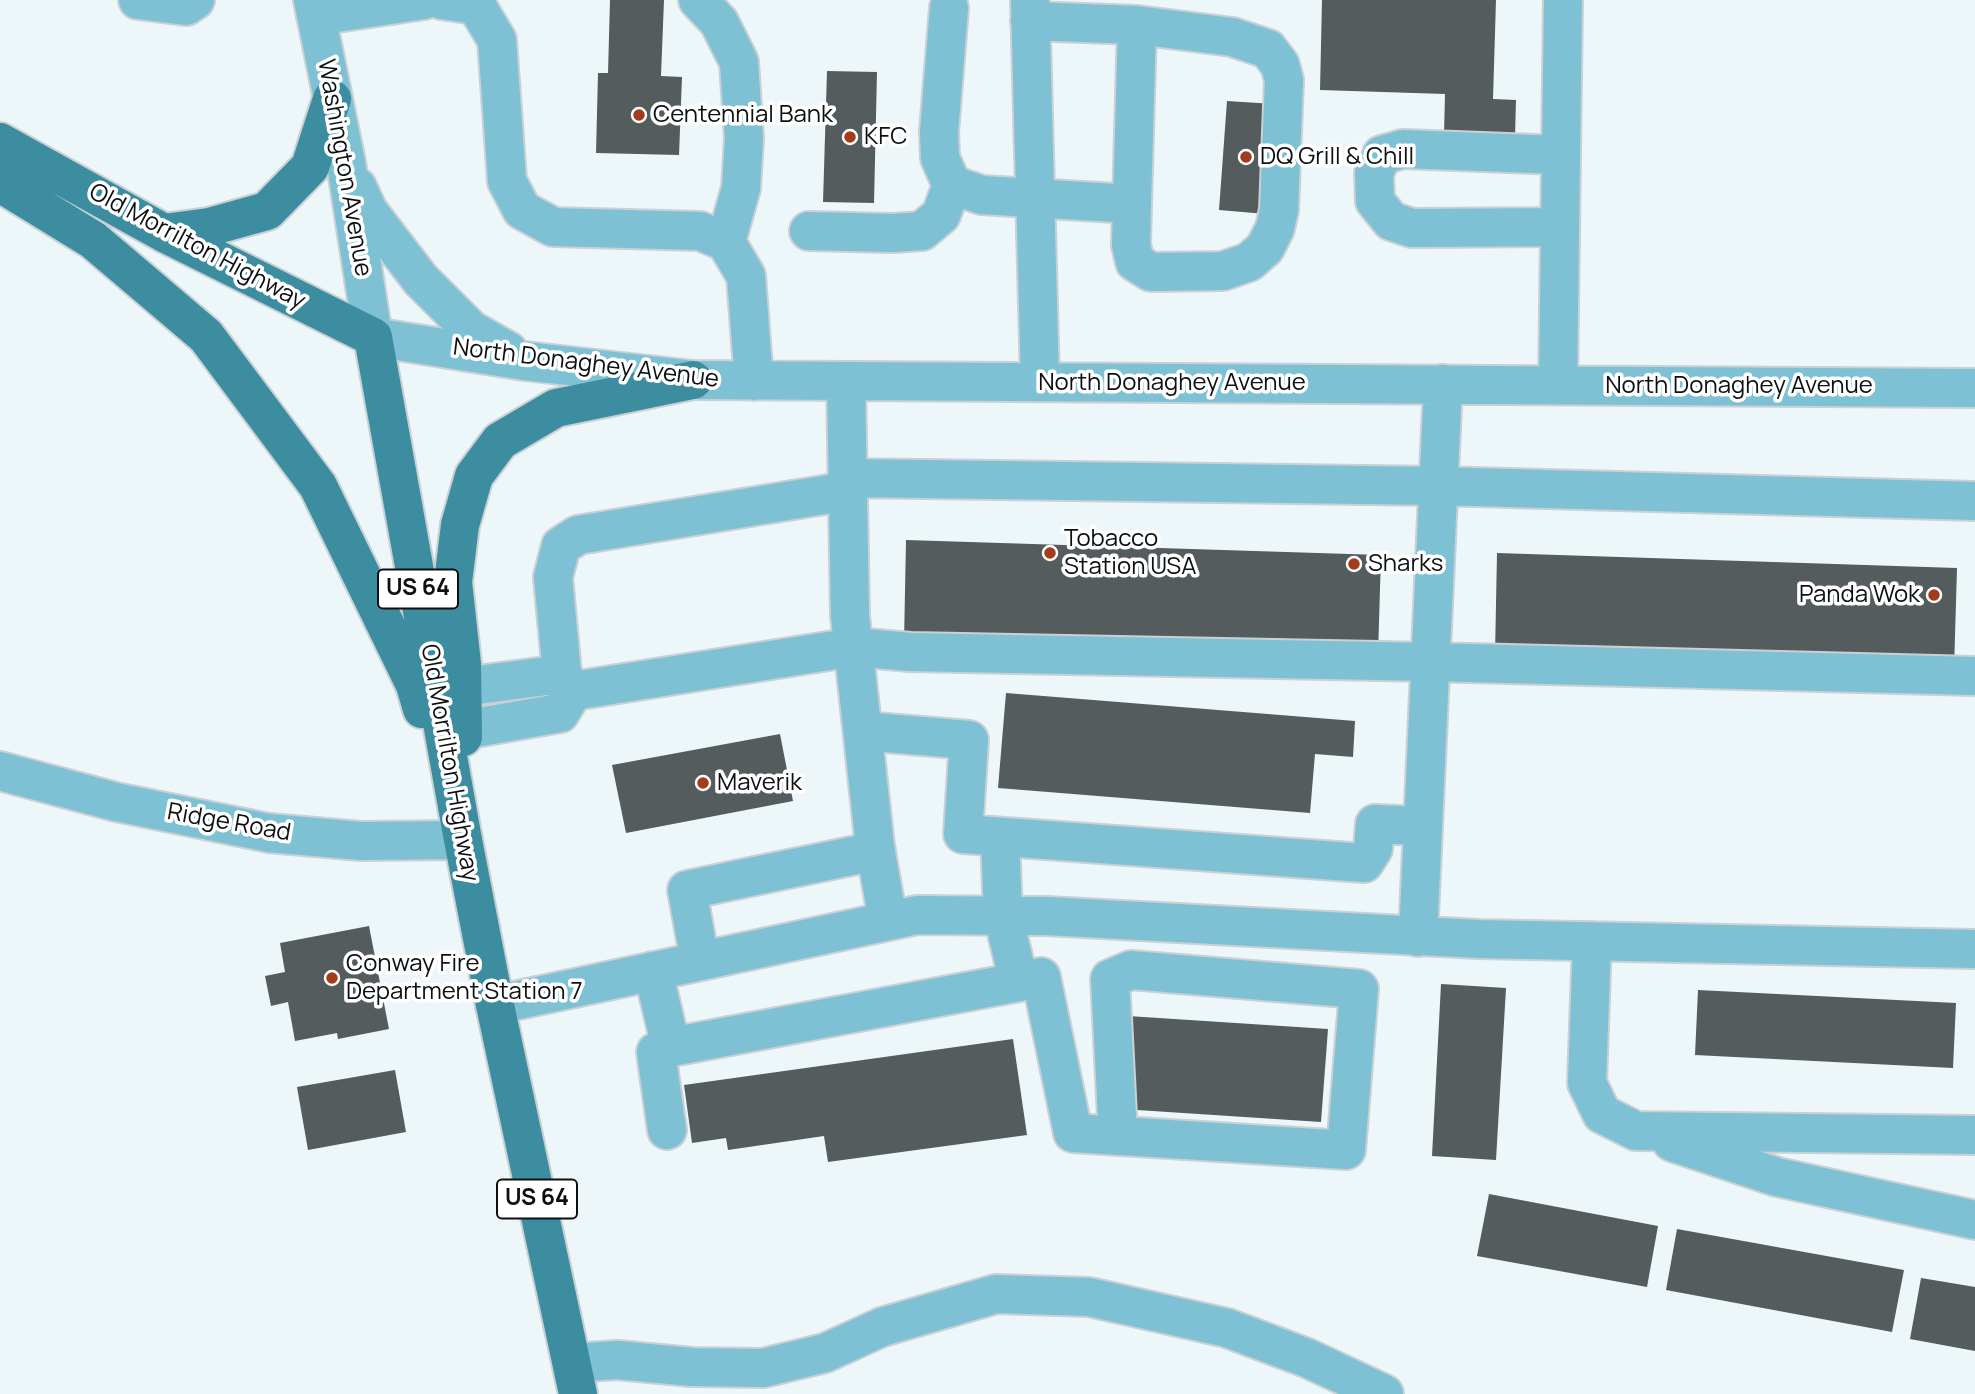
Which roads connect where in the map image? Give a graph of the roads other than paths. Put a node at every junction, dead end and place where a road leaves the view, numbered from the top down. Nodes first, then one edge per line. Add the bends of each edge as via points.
1 (138, 0) edge
2 (195, 0) edge
3 (424, 0) edge
4 (698, 0) edge
5 (1563, 0) edge
6 (472, 2) edge
7 (315, 8) edge
8 (949, 8) dead end
9 (1030, 10) edge
10 (1137, 25) junction
11 (332, 99) junction
12 (0, 142) edge
13 (1560, 155) junction
14 (346, 163) junction
15 (0, 183) edge
16 (953, 185) junction
17 (1035, 199) junction
18 (1132, 204) junction
19 (1559, 227) junction
20 (809, 231) dead end
21 (163, 233) junction
22 (726, 243) junction
23 (373, 337) junction
24 (525, 360) junction
25 (693, 380) junction
26 (754, 381) junction
27 (846, 381) junction
28 (1040, 382) junction
29 (1443, 384) junction
30 (1558, 385) junction
31 (1975, 388) edge
32 (848, 484) junction
33 (1438, 486) junction
34 (1975, 501) edge
35 (854, 647) junction
36 (1430, 662) junction
37 (1975, 676) edge
38 (568, 682) junction
39 (462, 687) junction
40 (463, 730) junction
41 (863, 731) junction
42 (0, 771) edge
43 (1423, 826) junction
44 (1000, 837) junction
45 (463, 841) junction
46 (876, 851) junction
47 (1003, 916) junction
48 (888, 921) junction
49 (1128, 921) junction
50 (1319, 930) junction
51 (1418, 937) junction
52 (1592, 941) junction
53 (1975, 949) edge
54 (700, 961) junction
55 (1130, 970) junction
56 (653, 971) junction
57 (1019, 982) junction
58 (1318, 985) junction
59 (495, 1005) junction
60 (671, 1047) junction
61 (667, 1130) dead end
62 (1636, 1131) junction
63 (1975, 1135) edge
64 (1118, 1136) junction
65 (1975, 1220) edge
66 (575, 1378) edge
67 (1384, 1394) edge

1 - 2 street via 186,6
3 - 7 street
4 - 22 street via 719,22 739,62 744,138 741,188
5 - 13 street
6 - 22 street via 497,40 507,181 522,210 553,227 700,231
7 - 11 street, Washington Avenue
8 - 16 street via 939,132 940,158
9 - 10 street
9 - 17 street
10 - 18 street
10 - 18 street via 1232,37 1268,49 1284,80 1279,210 1265,248 1249,262 1223,271 1151,272 1135,262
11 - 14 street, Washington Avenue
11 - 21 main road via 310,167 267,211 209,227
12 - 21 main road, Old Morrilton Highway
13 - 19 street
13 - 19 street via 1403,149 1382,155 1374,173 1375,201 1391,221 1412,228
14 - 23 street, Washington Avenue
14 - 24 street via 368,211 421,280 471,330
15 - 45 main road via 93,240 206,337 318,486 415,685
16 - 17 street via 982,195
16 - 20 street via 942,215 922,232
17 - 18 street
17 - 28 street
19 - 30 street
21 - 23 main road, Old Morrilton Highway
22 - 26 street via 746,276
23 - 24 street, North Donaghey Avenue
23 - 45 main road, Old Morrilton Highway / US 64
24 - 25 street, North Donaghey Avenue
25 - 26 street, North Donaghey Avenue
25 - 39 main road via 556,408 500,441 474,476 460,525 453,582
26 - 27 street, North Donaghey Avenue
27 - 28 street, North Donaghey Avenue
27 - 32 street
28 - 29 street, North Donaghey Avenue
29 - 30 street, North Donaghey Avenue
29 - 33 street
30 - 31 street, North Donaghey Avenue
32 - 33 street
32 - 35 street
32 - 38 street via 578,535 561,546 553,577
33 - 34 street
33 - 36 street
35 - 36 street via 910,652
35 - 38 street
35 - 41 street
36 - 37 street
36 - 43 street
38 - 39 street
38 - 40 street via 560,713
39 - 40 main road
40 - 45 main road
41 - 44 street via 969,740 963,834
41 - 46 street
42 - 45 street, Ridge Road via 117,802 269,833 360,841
43 - 44 street via 1375,824 1373,849 1364,863
43 - 51 street
44 - 47 street
45 - 59 main road, Old Morrilton Highway / US 64
46 - 48 street
46 - 54 street via 687,890
47 - 48 street via 917,915
47 - 49 street
47 - 57 street
48 - 54 street
49 - 50 street
49 - 55 street
50 - 51 street
50 - 58 street
51 - 52 street
52 - 53 street
52 - 62 street via 1587,1083 1602,1114
54 - 56 street
55 - 58 street
55 - 64 street via 1110,979
56 - 59 street
56 - 60 street
57 - 60 street
57 - 64 street via 1041,978 1073,1133
58 - 64 street via 1359,989 1346,1150
59 - 66 main road, Old Morrilton Highway / US 64
60 - 61 street via 656,1052
62 - 63 street
62 - 65 street via 1777,1177
66 - 67 street via 617,1360 763,1368 825,1353 882,1327 996,1294 1089,1297 1227,1328

